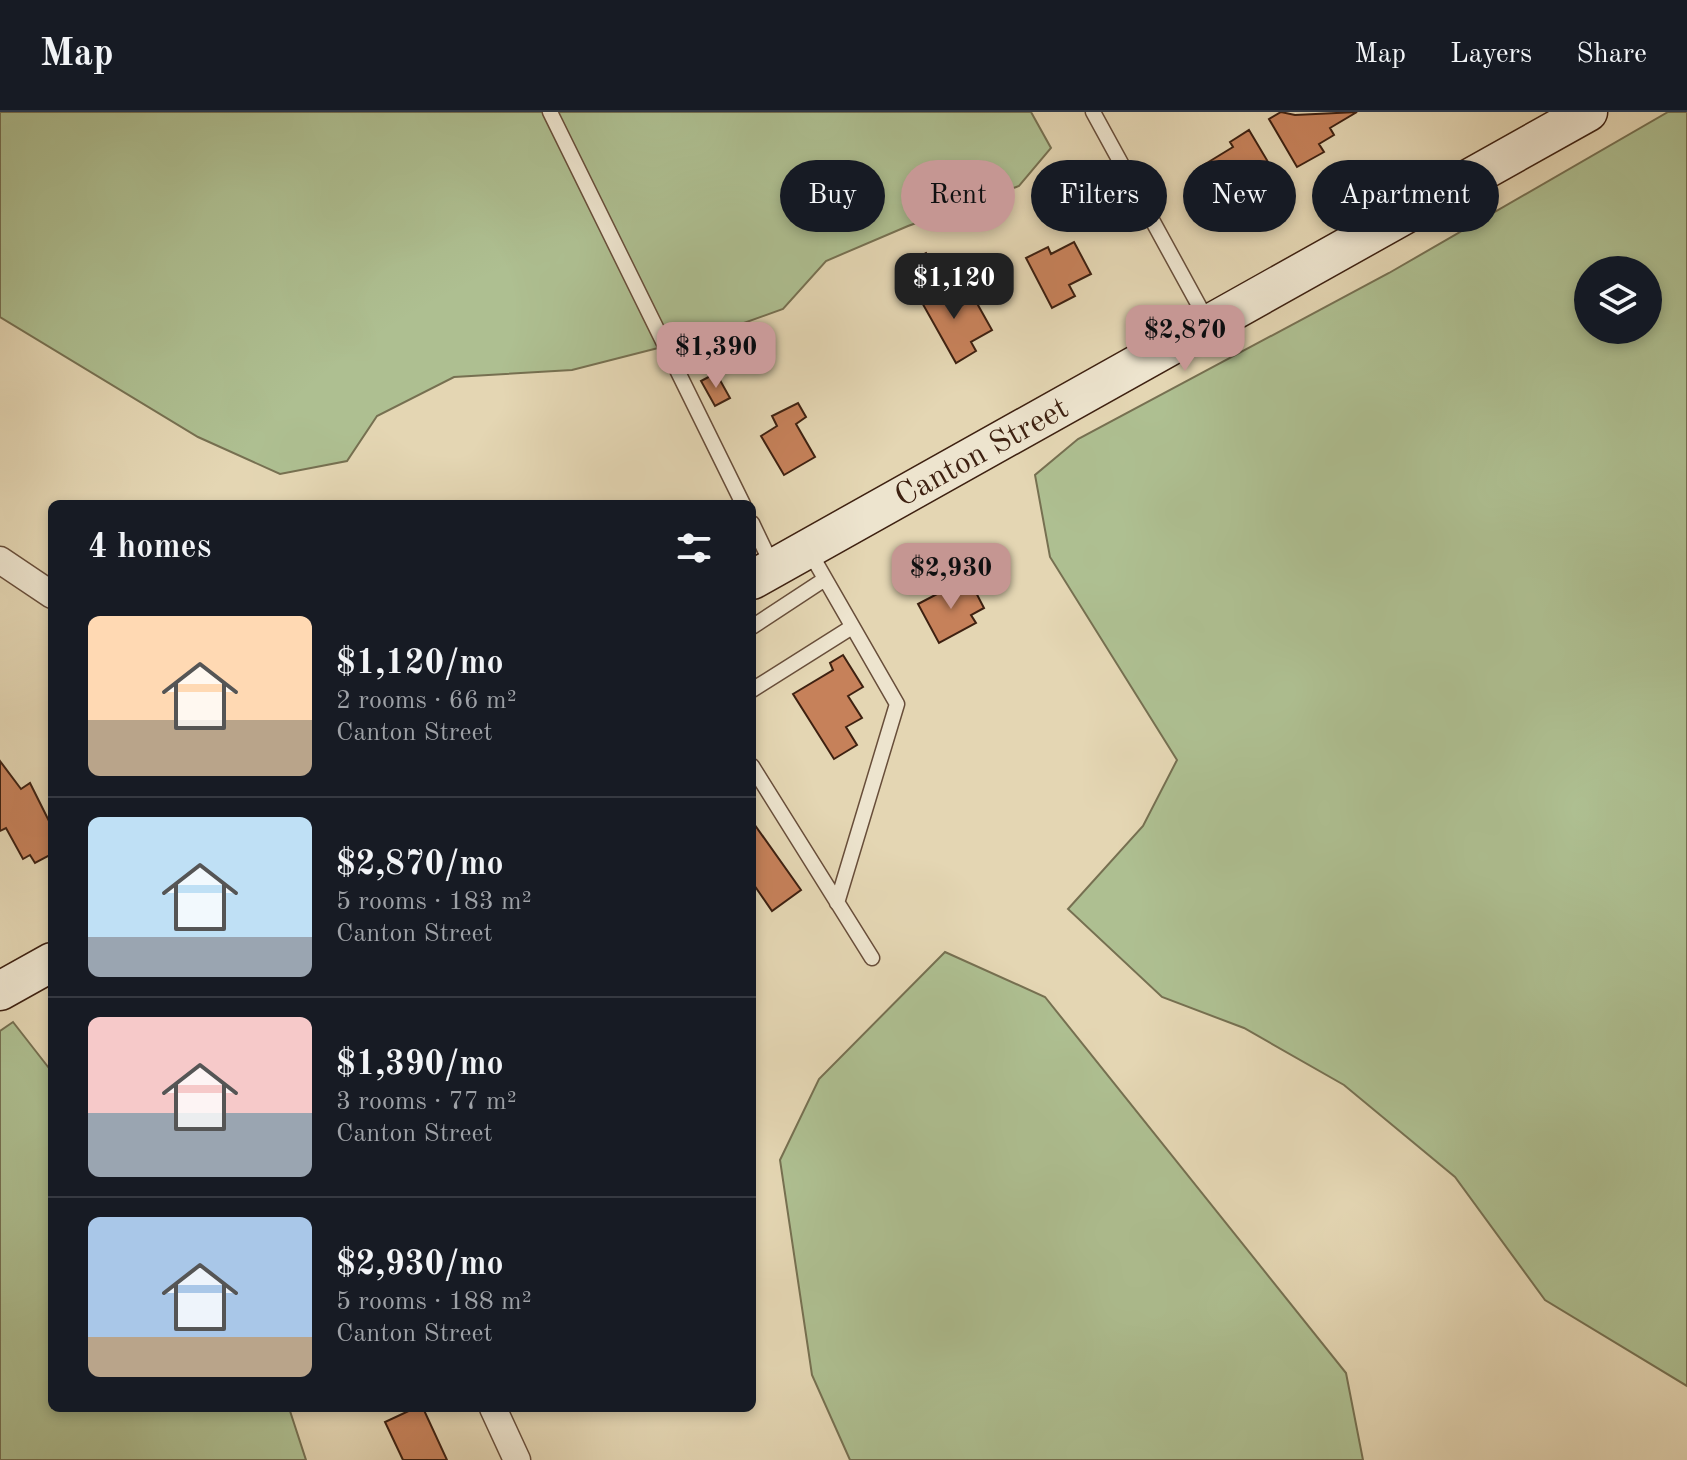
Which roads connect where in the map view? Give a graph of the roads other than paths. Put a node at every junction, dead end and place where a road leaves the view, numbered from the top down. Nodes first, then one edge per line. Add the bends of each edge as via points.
1 (550, 112) edge
2 (1093, 112) edge
3 (1588, 112) edge
4 (1209, 324) junction
5 (741, 500) edge
6 (756, 542) edge
7 (0, 560) edge
8 (816, 564) junction
9 (763, 574) edge
10 (48, 592) edge
11 (756, 623) edge
12 (852, 627) junction
13 (756, 687) edge
14 (756, 772) edge
15 (837, 903) junction
16 (872, 958) dead end
17 (48, 964) edge
18 (0, 991) edge
19 (495, 1412) edge
20 (517, 1460) edge

1 - 5 lane
2 - 4 lane
3 - 4 main road, Canton Street
4 - 8 main road, Canton Street
6 - 9 lane
7 - 10 street
8 - 9 main road, Canton Street
8 - 11 lane
8 - 12 lane
12 - 13 lane
12 - 15 lane via 897,704
14 - 15 lane
15 - 16 lane
17 - 18 main road
19 - 20 street

